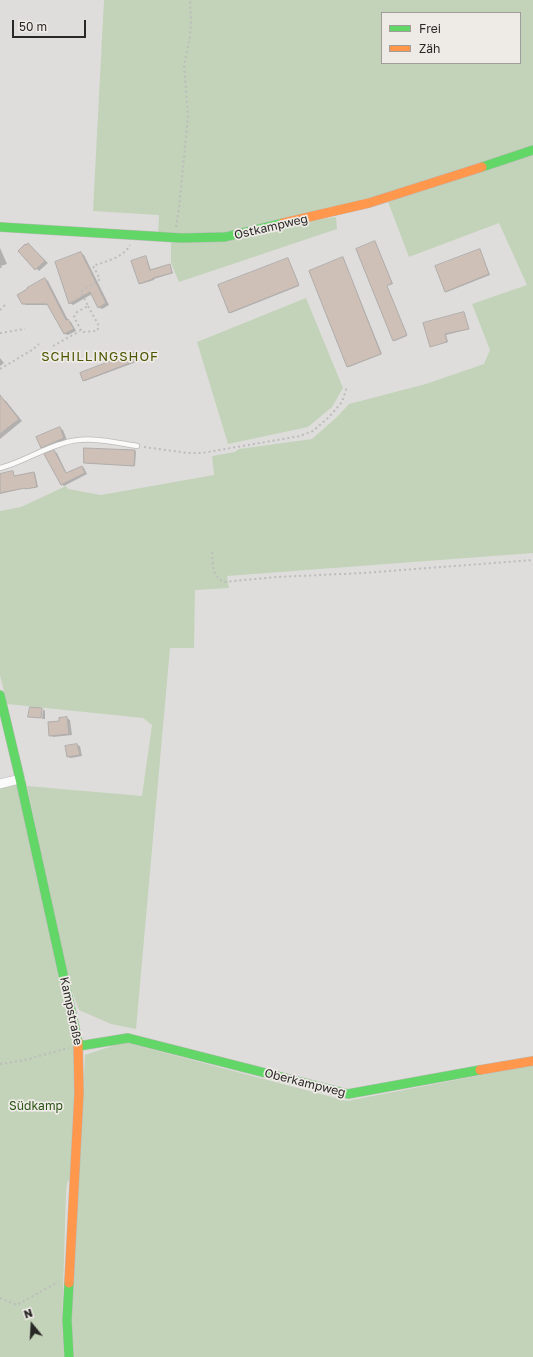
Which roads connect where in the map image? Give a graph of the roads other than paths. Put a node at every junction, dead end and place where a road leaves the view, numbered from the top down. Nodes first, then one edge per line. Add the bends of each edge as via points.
1 (533, 150) edge
2 (0, 227) edge
3 (137, 446) road end
4 (0, 468) edge
5 (0, 695) edge
6 (20, 779) junction
7 (0, 784) edge
8 (79, 1046) junction
9 (533, 1061) edge
10 (69, 1357) edge

1 - 2 street, Ostkampweg via 369,203 225,237 174,238
3 - 4 lane via 103,440 78,440 60,444
5 - 6 street, Kampstraße
6 - 7 street
6 - 8 street, Kampstraße
8 - 9 street, Oberkampweg via 128,1038 348,1094
8 - 10 street, Kampstraße via 79,1093 67,1320

